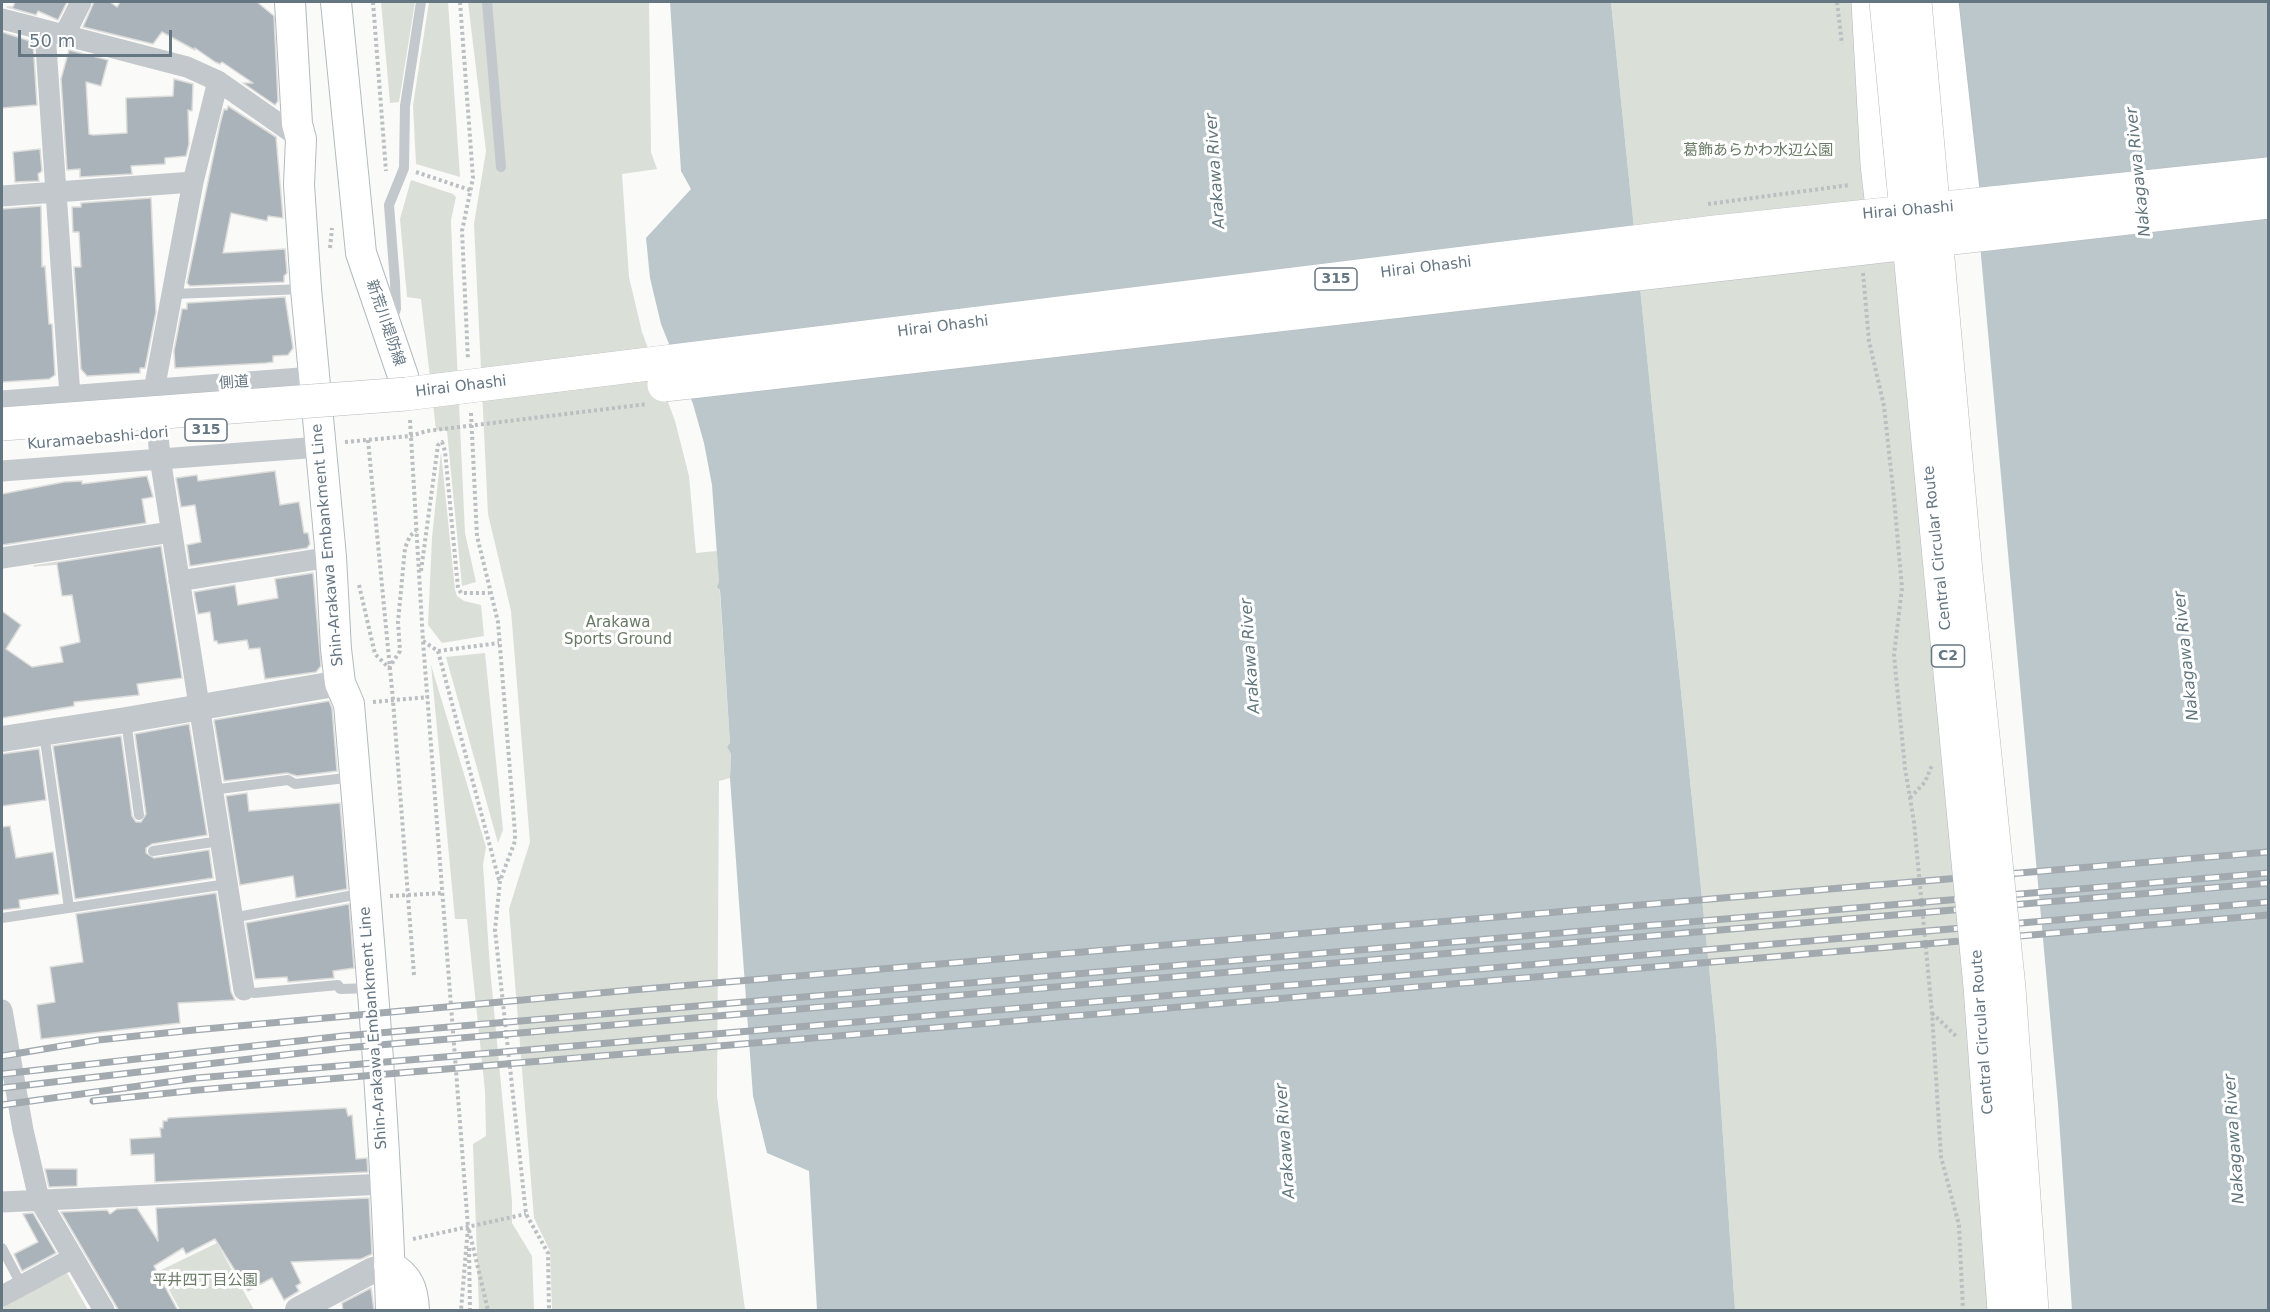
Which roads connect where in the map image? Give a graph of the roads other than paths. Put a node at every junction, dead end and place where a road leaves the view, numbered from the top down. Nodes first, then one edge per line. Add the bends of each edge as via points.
1 (81, 2) edge
2 (290, 2) edge
3 (336, 2) edge
4 (421, 2) edge
5 (487, 2) edge
6 (1868, 2) edge
7 (1886, 2) edge
8 (1915, 2) edge
9 (1942, 2) edge
10 (2, 19) edge
11 (55, 34) junction
12 (218, 81) junction
13 (301, 139) junction
14 (501, 167) dead end
15 (2268, 174) edge
16 (194, 183) junction
17 (56, 191) junction
18 (2, 196) edge
19 (2268, 202) edge
20 (1966, 221) junction
21 (1885, 229) junction
22 (306, 289) junction
23 (172, 294) junction
24 (388, 332) junction
25 (313, 377) junction
26 (70, 396) junction
27 (2, 401) edge
28 (155, 401) junction
29 (409, 415) junction
30 (2, 424) edge
31 (2, 447) edge
32 (320, 447) junction
33 (160, 458) junction
34 (2, 471) edge
35 (171, 532) junction
36 (331, 556) junction
37 (2, 558) edge
38 (179, 581) junction
39 (340, 682) junction
40 (199, 706) junction
41 (126, 720) junction
42 (44, 733) junction
43 (2, 739) edge
44 (355, 777) junction
45 (212, 790) junction
46 (139, 815) dead end
47 (220, 841) junction
48 (153, 851) dead end
49 (227, 884) junction
50 (365, 897) junction
51 (69, 908) junction
52 (2, 918) edge
53 (232, 918) junction
54 (372, 988) junction
55 (244, 990) joint
56 (2, 1010) edge
57 (385, 1184) junction
58 (39, 1199) junction
59 (2, 1202) edge
60 (2, 1248) edge
61 (389, 1255) junction
62 (73, 1258) junction
63 (22, 1286) junction
64 (2, 1296) edge
65 (104, 1311) edge
66 (297, 1311) edge
67 (391, 1311) edge
68 (414, 1311) edge
69 (2004, 1311) edge
70 (2032, 1311) edge

1 - 11 street
2 - 13 main road, Shin-Arakawa Embankment Line
3 - 24 main road, 新荒川堤防線 via 362,253
4 - 24 lane via 405,106 404,168 389,205 396,309
5 - 14 lane
6 - 21 main road via 1877,164
7 - 69 main road, Central Circular Route / C2, bridge via 1979,975
8 - 70 main road, Central Circular Route / C2, bridge via 1966,572 2008,976
9 - 20 main road
10 - 11 street
11 - 12 street via 187,67
11 - 17 street
12 - 13 street
12 - 16 street
13 - 22 main road, Shin-Arakawa Embankment Line via 299,185
15 - 20 main road, Hirai Ohashi / 315, bridge
16 - 17 street
16 - 23 street
17 - 18 street
17 - 26 street
19 - 20 main road, Hirai Ohashi / 315, bridge
20 - 21 main road, Hirai Ohashi / 315, bridge
21 - 29 main road, Hirai Ohashi / 315, bridge
22 - 23 lane
22 - 25 main road, Shin-Arakawa Embankment Line
23 - 28 street
24 - 29 main road, 新荒川堤防線 via 403,375
25 - 28 street, 側道
25 - 32 main road, Shin-Arakawa Embankment Line
26 - 27 street, 側道
26 - 28 street, 側道
28 - 29 main road, Kuramaebashi-dori / 315, bridge
28 - 30 main road, Kuramaebashi-dori / 315, bridge
28 - 33 street
29 - 31 main road, Kuramaebashi-dori / 315
32 - 33 street
32 - 36 main road, Shin-Arakawa Embankment Line
33 - 34 street
33 - 35 street
35 - 37 street
35 - 38 street
36 - 38 street
36 - 39 main road, Shin-Arakawa Embankment Line
38 - 40 street
39 - 40 street
39 - 44 main road, Shin-Arakawa Embankment Line via 349,704
40 - 41 street
40 - 45 street
41 - 42 street
41 - 46 lane
42 - 43 street
42 - 51 lane
44 - 45 lane via 295,784 288,780
44 - 50 main road, Shin-Arakawa Embankment Line
45 - 47 street
47 - 48 lane
47 - 49 street
49 - 51 lane
49 - 53 street
50 - 53 lane via 354,895
50 - 54 main road, Shin-Arakawa Embankment Line
51 - 52 lane
53 - 55 street
54 - 55 lane via 340,989 338,985 254,993
54 - 57 main road, Shin-Arakawa Embankment Line
56 - 58 street
57 - 58 street
57 - 61 main road, Shin-Arakawa Embankment Line
58 - 59 street
58 - 62 street
60 - 63 lane
61 - 66 street via 373,1270
61 - 67 main road, Shin-Arakawa Embankment Line
61 - 68 main road via 411,1286
62 - 63 street
62 - 65 street
63 - 64 street

